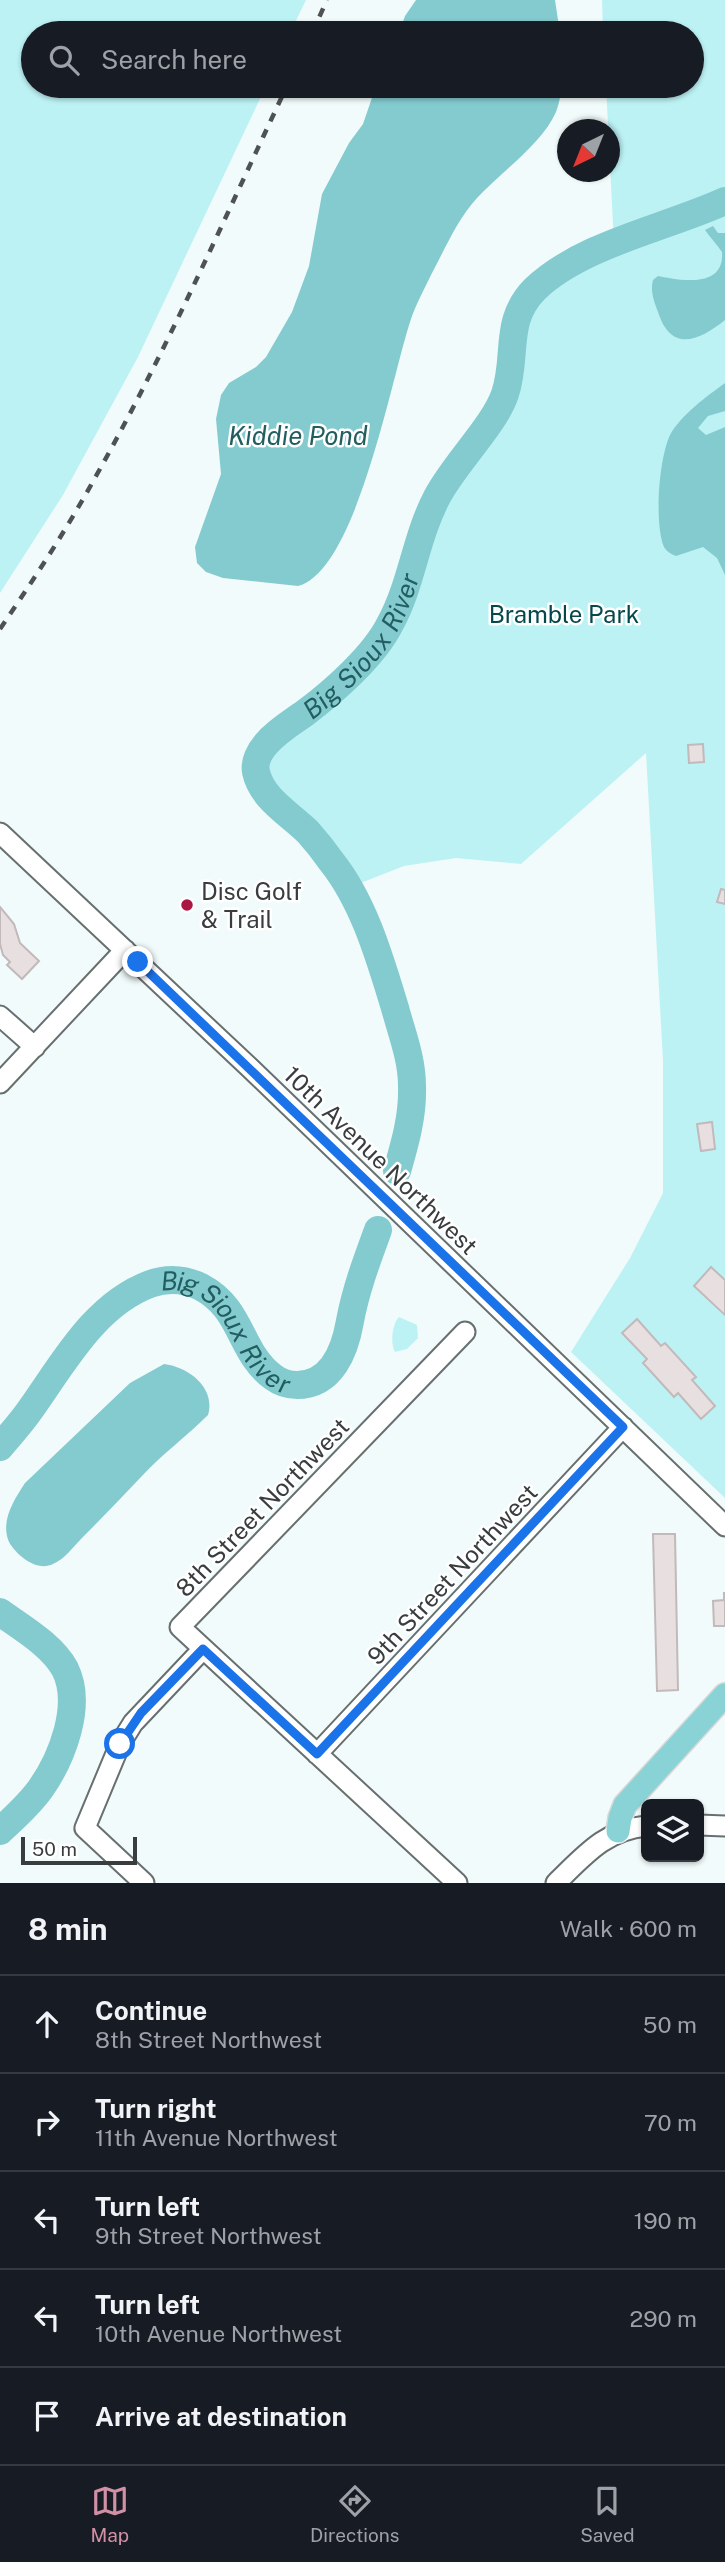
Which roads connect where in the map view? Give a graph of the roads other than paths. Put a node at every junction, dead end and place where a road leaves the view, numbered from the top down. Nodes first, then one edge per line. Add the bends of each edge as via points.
1 (0, 833) edge
2 (125, 950) junction
3 (0, 1016) edge
4 (34, 1047) junction
5 (0, 1083) edge
6 (465, 1332) dead end
7 (623, 1427) junction
8 (725, 1526) edge
9 (203, 1649) junction
10 (725, 1695) edge
11 (317, 1754) junction
12 (704, 1825) edge
13 (725, 1826) edge
14 (641, 1827) edge
15 (618, 1831) junction
16 (144, 1883) edge
17 (457, 1883) edge
18 (556, 1883) edge

1 - 2 street, 10th Avenue Northwest
2 - 4 street
2 - 7 street, 10th Avenue Northwest
3 - 4 street
4 - 5 street
6 - 9 street, 8th Street Northwest via 180,1628
7 - 8 street, 10th Avenue Northwest
7 - 11 street, 9th Street Northwest
9 - 11 street
9 - 16 street via 120,1744 85,1828
10 - 15 main road via 625,1805
11 - 17 street
12 - 13 street
14 - 15 street
15 - 18 street via 593,1846

